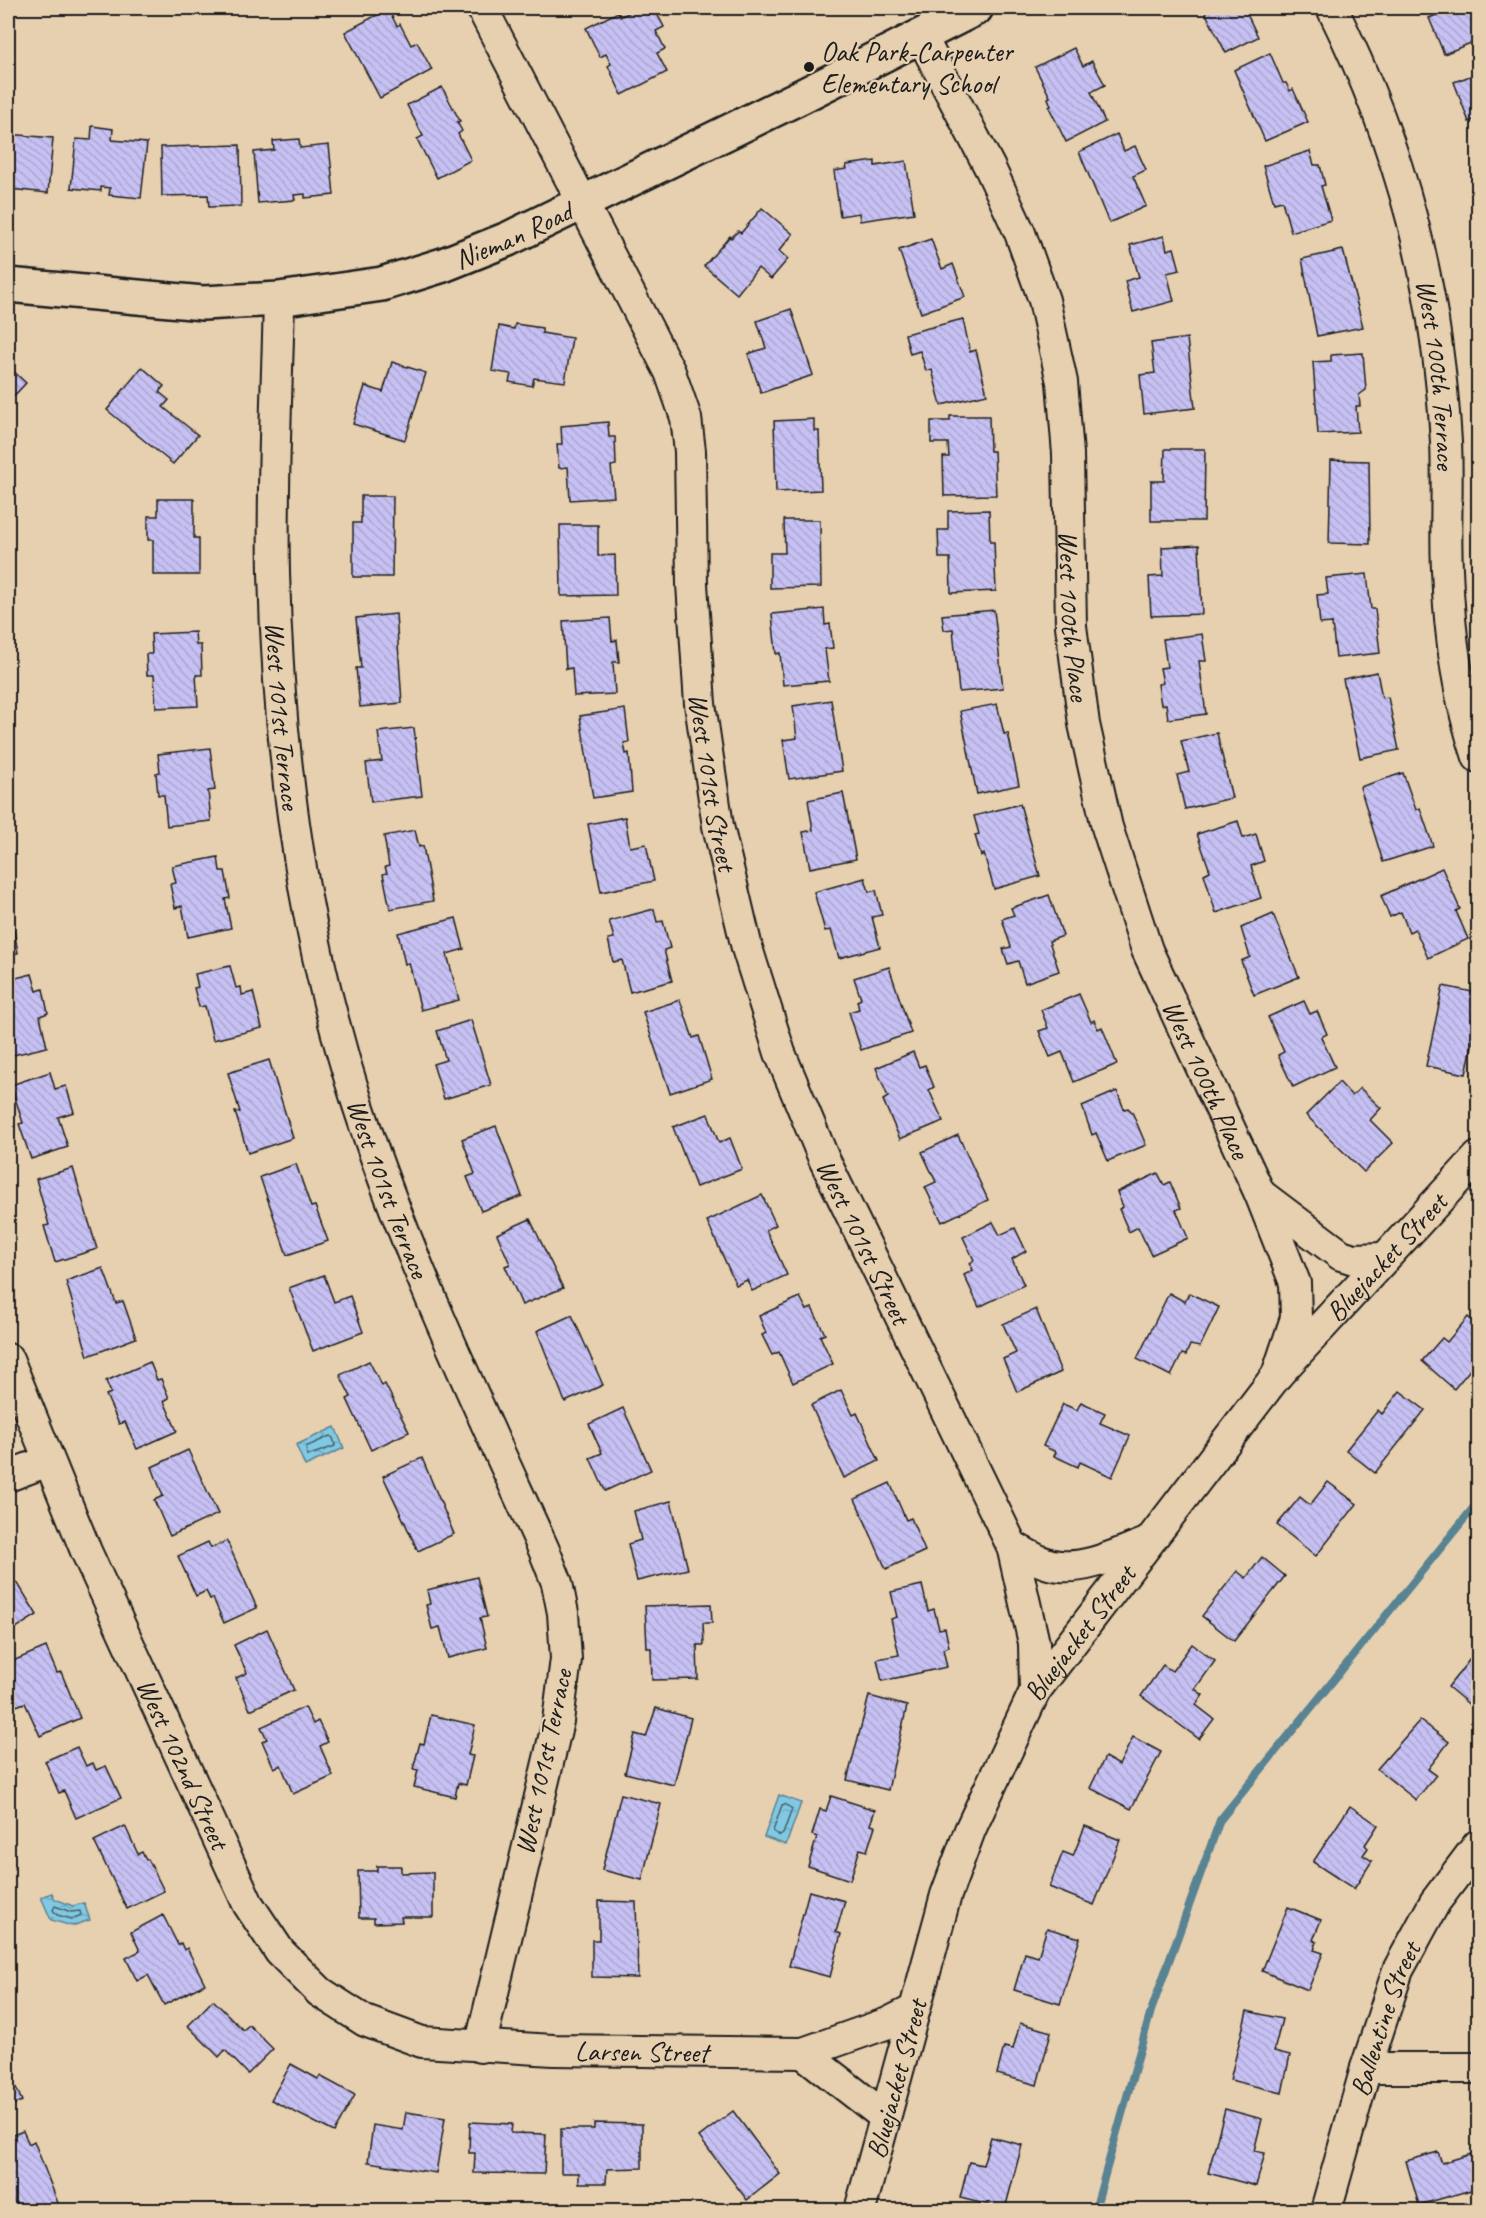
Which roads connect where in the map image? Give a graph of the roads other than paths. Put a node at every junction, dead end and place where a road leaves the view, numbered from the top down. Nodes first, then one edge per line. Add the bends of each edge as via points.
1 (482, 8) edge
2 (976, 8) edge
3 (1332, 8) edge
4 (921, 36) junction
5 (583, 202) junction
6 (8, 285) edge
7 (279, 299) junction
8 (1479, 757) edge
9 (1479, 1157) edge
10 (1260, 1194) junction
11 (1383, 1258) junction
12 (8, 1359) edge
13 (1277, 1375) junction
14 (48, 1461) junction
15 (8, 1476) edge
16 (1147, 1543) junction
17 (1012, 1546) junction
18 (1035, 1691) junction
19 (1479, 1845) edge
20 (914, 2010) junction
21 (480, 2047) junction
22 (803, 2053) junction
23 (1366, 2068) junction
24 (1479, 2068) edge
25 (884, 2116) junction
26 (860, 2211) edge
27 (1326, 2211) edge

1 - 5 street, West 101st Street
2 - 4 street, Nieman Road
3 - 8 street, West 100th Terrace via 1363,70 1398,164 1426,272 1442,386 1447,571 1455,651
4 - 5 street, Nieman Road
4 - 10 street, West 100th Place via 995,179 1044,300 1062,382 1068,454 1071,626 1084,724 1107,827 1147,950
5 - 7 street, Nieman Road via 443,265 382,284
5 - 17 street, West 101st Street via 670,372 686,418 700,704 718,826 747,948 780,1053 825,1159
6 - 7 street, Nieman Road via 203,303
7 - 21 street, West 101st Terrace via 274,571 281,711 302,867 326,988 358,1103 399,1223 544,1550 563,1613 566,1659 558,1721
9 - 11 street, Bluejacket Street
10 - 11 street, West 100th Place via 1341,1255
10 - 13 street, West 100th Place via 1295,1283 1296,1318
11 - 13 street, Bluejacket Street
12 - 14 street, West 102nd Street
13 - 16 street, Bluejacket Street
14 - 15 street
14 - 21 street, West 102nd Street via 243,1893 268,1936 300,1974 365,2021 422,2042
16 - 17 street via 1089,1563 1060,1567
16 - 18 street, Bluejacket Street
17 - 18 street, West 101st Street via 1034,1643
18 - 20 street, Bluejacket Street via 970,1830 946,1895
19 - 23 street, Ballentine Street via 1452,1878 1415,1936 1398,1970
20 - 22 street, Larsen Street
20 - 25 street, Bluejacket Street
21 - 22 street, Larsen Street
22 - 25 street
23 - 24 street
23 - 27 street, Ballentine Street
25 - 26 street, Bluejacket Street

